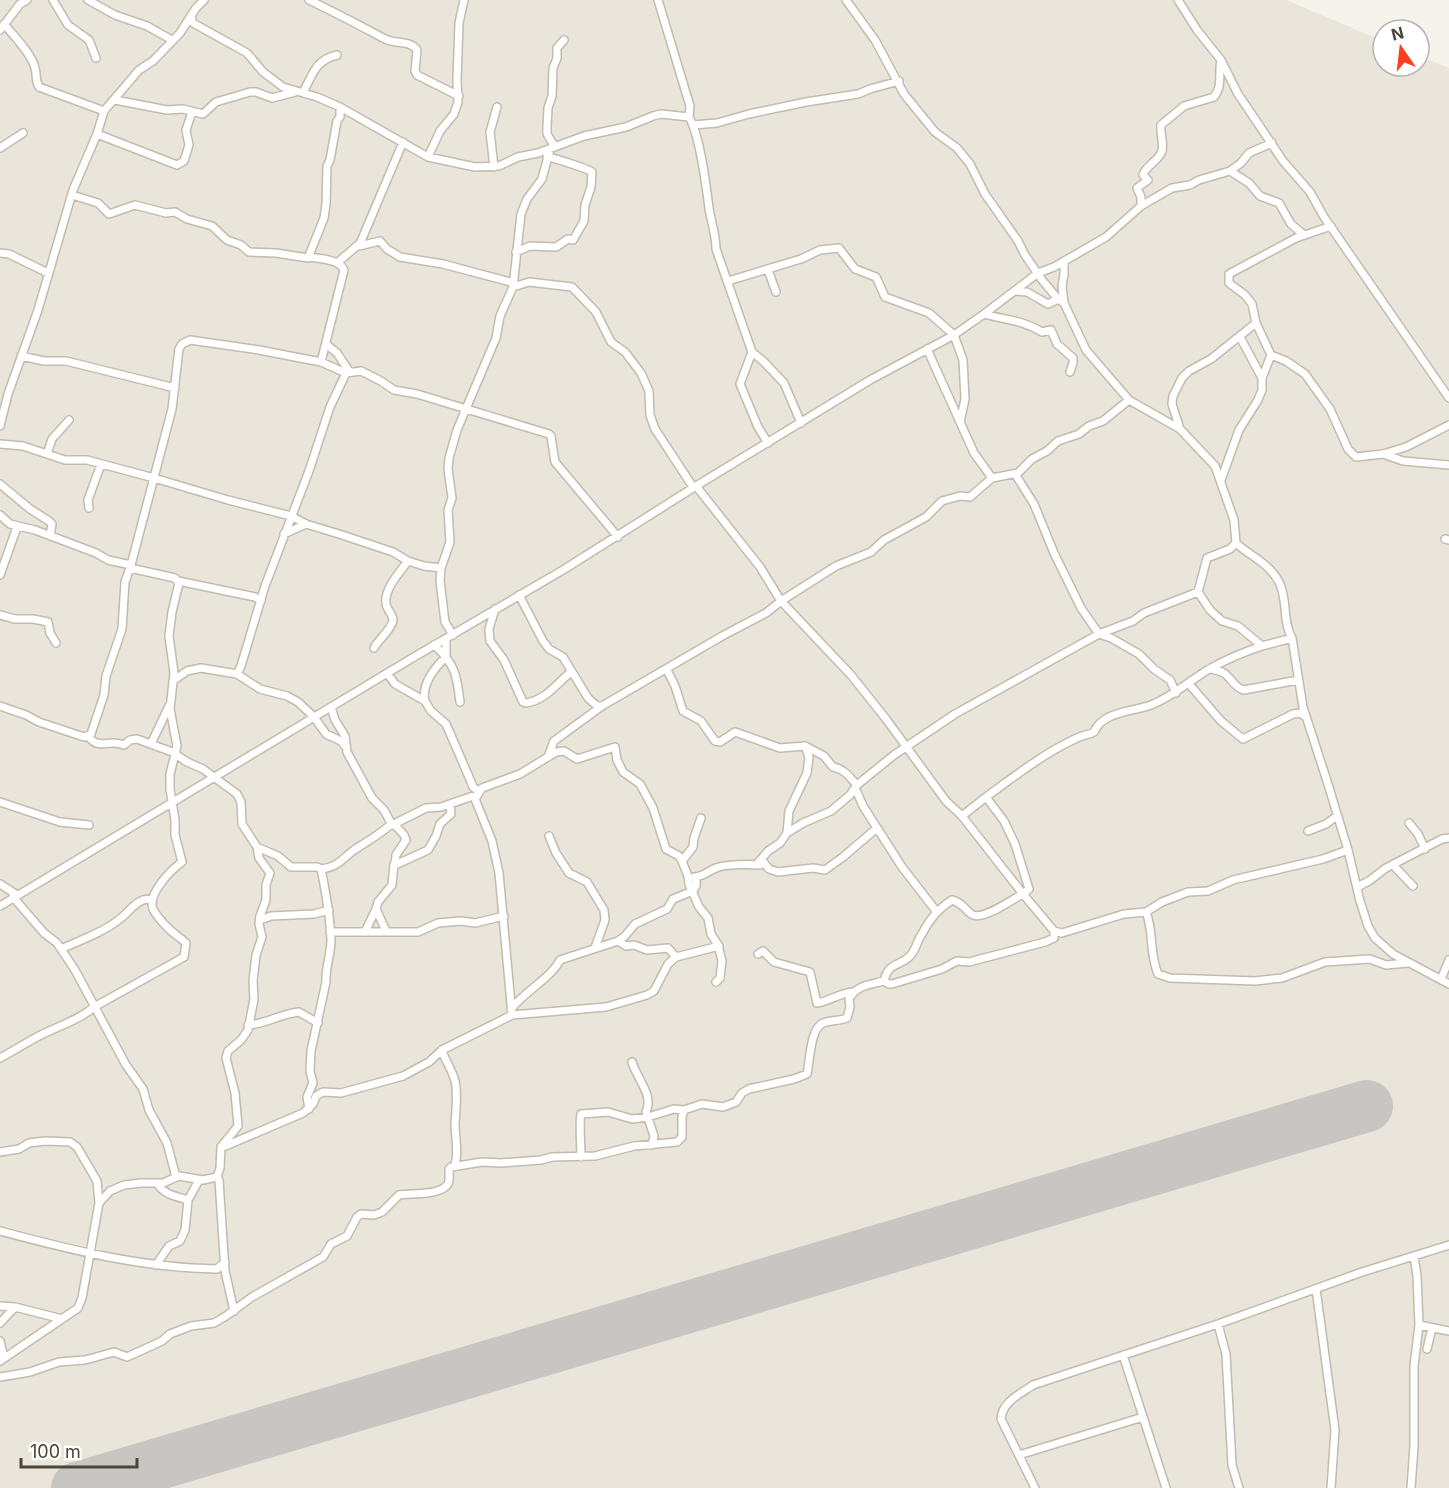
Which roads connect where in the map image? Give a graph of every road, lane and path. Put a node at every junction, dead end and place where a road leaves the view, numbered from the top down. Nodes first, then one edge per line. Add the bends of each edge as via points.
1 (53, 0) edge
2 (88, 0) edge
3 (204, 0) edge
4 (464, 0) edge
5 (658, 0) edge
6 (846, 0) edge
7 (1178, 0) edge
8 (22, 1) edge
9 (313, 1) edge
10 (190, 21) junction
11 (2, 27) edge
12 (172, 40) junction
13 (564, 40) dead end
14 (337, 55) dead end
15 (96, 58) dead end
16 (1221, 60) junction
17 (899, 81) junction
18 (299, 92) junction
19 (459, 96) junction
20 (115, 100) junction
21 (497, 106) dead end
22 (340, 107) junction
23 (104, 111) junction
24 (192, 112) junction
25 (689, 117) junction
26 (693, 125) junction
27 (23, 133) dead end
28 (97, 134) junction
29 (403, 142) junction
30 (1272, 143) junction
31 (0, 148) edge
32 (552, 148) junction
33 (428, 157) junction
34 (547, 157) junction
35 (494, 167) junction
36 (1230, 171) junction
37 (72, 195) junction
38 (1141, 206) junction
39 (1331, 226) junction
40 (1304, 235) junction
41 (358, 244) junction
42 (516, 252) junction
43 (0, 253) edge
44 (310, 257) junction
45 (1064, 261) junction
46 (337, 262) junction
47 (768, 270) junction
48 (48, 273) junction
49 (1038, 273) junction
50 (515, 274) junction
51 (728, 281) junction
52 (529, 282) junction
53 (513, 285) junction
54 (1015, 291) junction
55 (776, 292) dead end
56 (1061, 301) junction
57 (984, 314) junction
58 (1256, 323) junction
59 (954, 334) junction
60 (1240, 338) junction
61 (327, 345) junction
62 (927, 349) junction
63 (752, 352) junction
64 (1271, 355) junction
65 (21, 356) junction
66 (321, 362) junction
67 (348, 372) junction
68 (1070, 372) dead end
69 (1262, 378) junction
70 (175, 388) junction
71 (1449, 398) edge
72 (1129, 400) junction
73 (465, 408) junction
74 (69, 420) dead end
75 (960, 422) junction
76 (801, 423) junction
77 (1449, 425) edge
78 (0, 426) edge
79 (1180, 429) junction
80 (768, 443) junction
81 (0, 444) edge
82 (47, 454) junction
83 (1383, 454) junction
84 (101, 464) junction
85 (1449, 466) edge
86 (1015, 474) junction
87 (154, 478) junction
88 (992, 478) junction
89 (1221, 482) junction
90 (0, 484) edge
91 (694, 486) junction
92 (89, 508) dead end
93 (291, 516) junction
94 (1, 517) edge
95 (306, 524) junction
96 (17, 527) junction
97 (284, 534) junction
98 (50, 536) junction
99 (618, 537) junction
100 (1236, 543) junction
101 (408, 561) junction
102 (128, 568) junction
103 (441, 568) junction
104 (0, 575) edge
105 (178, 581) junction
106 (1198, 592) junction
107 (519, 595) junction
108 (258, 599) junction
109 (782, 601) junction
110 (495, 609) junction
111 (0, 615) edge
112 (1099, 634) junction
113 (453, 635) junction
114 (1292, 638) junction
115 (446, 639) junction
116 (56, 643) dead end
117 (434, 645) junction
118 (1262, 646) junction
119 (374, 648) dead end
120 (446, 657) junction
121 (1211, 668) junction
122 (667, 670) junction
123 (571, 672) junction
124 (387, 673) junction
125 (237, 674) junction
126 (1298, 680) junction
127 (173, 681) junction
128 (1189, 684) junction
129 (1177, 690) junction
130 (425, 701) junction
131 (460, 702) dead end
132 (170, 705) junction
133 (0, 706) edge
134 (602, 706) junction
135 (331, 707) junction
136 (314, 717) junction
137 (1306, 717) junction
138 (88, 736) junction
139 (151, 744) junction
140 (345, 746) junction
141 (805, 746) junction
142 (906, 747) junction
143 (175, 754) junction
144 (548, 757) junction
145 (215, 777) junction
146 (856, 787) junction
147 (477, 793) junction
148 (986, 797) junction
149 (0, 802) edge
150 (173, 802) junction
151 (450, 804) junction
152 (962, 816) junction
153 (1337, 816) junction
154 (701, 818) dead end
155 (1409, 823) dead end
156 (393, 824) junction
157 (89, 825) dead end
158 (878, 828) junction
159 (1308, 831) dead end
160 (787, 833) junction
161 (549, 836) dead end
162 (1449, 838) edge
163 (406, 840) junction
164 (257, 847) junction
165 (1425, 849) junction
166 (1348, 850) junction
167 (420, 855) junction
168 (682, 861) junction
169 (759, 861) junction
170 (394, 864) junction
171 (1393, 865) junction
172 (321, 869) junction
173 (692, 876) junction
174 (0, 884) edge
175 (1413, 886) dead end
176 (1356, 887) junction
177 (693, 891) junction
178 (1023, 894) junction
179 (15, 896) junction
180 (152, 900) junction
181 (0, 906) edge
182 (376, 909) junction
183 (329, 910) junction
184 (936, 911) junction
185 (1146, 912) junction
186 (504, 916) junction
187 (260, 920) junction
188 (330, 932) junction
189 (365, 932) junction
190 (386, 932) junction
191 (1054, 934) junction
192 (618, 940) junction
193 (715, 945) junction
194 (595, 948) junction
195 (61, 949) junction
196 (758, 954) dead end
197 (676, 957) junction
198 (1449, 960) edge
199 (1408, 963) junction
200 (1441, 979) junction
201 (884, 981) junction
202 (716, 982) dead end
203 (1449, 984) edge
204 (853, 992) junction
205 (94, 1007) junction
206 (512, 1012) junction
207 (318, 1023) junction
208 (248, 1025) junction
209 (442, 1050) junction
210 (0, 1058) edge
211 (445, 1059) junction
212 (429, 1062) junction
213 (632, 1062) dead end
214 (309, 1109) junction
215 (684, 1110) junction
216 (648, 1117) junction
217 (652, 1145) junction
218 (221, 1148) junction
219 (0, 1152) edge
220 (581, 1157) junction
221 (455, 1165) junction
222 (176, 1177) junction
223 (217, 1177) junction
224 (199, 1180) junction
225 (157, 1183) junction
226 (188, 1200) junction
227 (99, 1203) junction
228 (0, 1231) edge
229 (1449, 1245) edge
230 (91, 1252) junction
231 (1414, 1256) junction
232 (225, 1261) junction
233 (156, 1265) junction
234 (217, 1269) junction
235 (225, 1271) junction
236 (1316, 1289) junction
237 (0, 1306) edge
238 (15, 1307) junction
239 (234, 1311) junction
240 (62, 1318) junction
241 (0, 1323) edge
242 (1218, 1324) junction
243 (1419, 1325) junction
244 (1432, 1328) junction
245 (1449, 1330) edge
246 (0, 1341) edge
247 (1427, 1349) dead end
248 (1123, 1355) junction
249 (2, 1359) edge
250 (0, 1377) edge
251 (1143, 1417) junction
252 (1019, 1455) junction
253 (1035, 1488) edge
254 (1166, 1488) edge
255 (1239, 1488) edge
256 (1331, 1488) edge
257 (1411, 1488) edge

1 - 15 street via 68,25 89,40
2 - 12 street
3 - 10 street
4 - 19 street via 456,80
5 - 25 street via 690,106
6 - 17 street
7 - 16 street
8 - 11 street
9 - 19 street via 384,39 413,46 417,50 417,75
10 - 12 street
10 - 18 street via 247,53 283,87
11 - 23 street via 29,55 39,87
12 - 20 street
13 - 32 street via 557,48 548,108
14 - 18 street via 325,58
16 - 30 street via 1238,94
16 - 38 street via 1220,87 1214,97 1184,106 1161,125 1162,152 1145,170 1143,175 1148,180 1137,188
17 - 26 street via 858,94
17 - 49 street via 904,94 935,132 957,148 970,164 985,194
18 - 22 street
18 - 24 street via 272,98 255,92 216,102 203,114
19 - 33 street via 454,114 440,131
20 - 23 street
20 - 24 street
21 - 35 street via 490,132
22 - 29 street
22 - 44 street via 327,169 327,204
23 - 28 street
24 - 28 street via 186,130 189,145 184,161 177,165
25 - 26 street
25 - 32 street via 652,116
26 - 51 street via 716,249
27 - 31 street
28 - 37 street
29 - 33 street
29 - 41 street
30 - 36 street via 1249,153
30 - 39 street
32 - 34 street
32 - 35 street
33 - 35 street
34 - 42 street via 542,178 521,214
34 - 42 street via 592,172 584,221 573,240 556,247 530,246
36 - 38 street via 1172,188
36 - 40 street via 1260,196 1279,202 1291,224
37 - 44 street via 98,203 109,214 135,205 175,212 212,226 249,252
37 - 48 street
38 - 45 street via 1106,237
39 - 40 street
39 - 71 street
40 - 58 street via 1229,274 1229,283 1251,304
41 - 46 street
41 - 53 street via 380,241 400,257 443,264
42 - 50 street
43 - 48 street
44 - 46 street
45 - 49 street
45 - 56 street
46 - 61 street via 344,270
47 - 51 street
47 - 55 street
47 - 59 street via 820,250 839,248 855,268 876,277 885,297 929,313
48 - 65 street
49 - 54 street
49 - 56 street
50 - 52 street
50 - 53 street
51 - 63 street
52 - 53 street
52 - 91 street via 572,287 600,316 611,342 625,352 641,373 649,391 655,429
53 - 73 street via 490,357
54 - 56 street via 1027,292 1048,304
54 - 57 street
56 - 72 street via 1086,350
57 - 59 street
57 - 68 street via 1031,325 1042,332 1051,330 1057,344 1073,358
58 - 60 street
58 - 64 street
59 - 62 street
59 - 75 street via 963,360 965,399
60 - 69 street
60 - 79 street via 1182,378 1172,404
61 - 66 street
61 - 67 street
62 - 75 street
62 - 76 street
63 - 76 street via 784,383
63 - 80 street via 740,384
64 - 69 street
64 - 83 street via 1305,375 1330,409 1351,455
65 - 70 street via 44,362 83,364
65 - 78 street
66 - 67 street
66 - 70 street via 190,340 179,349
67 - 73 street via 361,371 394,390
67 - 93 street via 330,407
69 - 89 street via 1262,390 1239,430
70 - 87 street
72 - 79 street
72 - 86 street via 1103,421 1058,441
73 - 99 street via 550,435 555,462
73 - 103 street via 449,458 450,542
74 - 82 street via 52,439
75 - 88 street via 974,453
76 - 80 street
77 - 83 street
79 - 89 street via 1215,466
80 - 91 street
81 - 82 street
82 - 84 street via 68,461
83 - 85 street via 1403,461
84 - 87 street
84 - 92 street via 88,500
86 - 88 street
86 - 112 street
87 - 93 street
87 - 102 street
88 - 109 street via 970,497 942,501 926,517 884,540 871,552 836,566
89 - 100 street
90 - 98 street via 49,521
91 - 99 street
91 - 109 street via 760,567
93 - 95 street
93 - 97 street
94 - 96 street
95 - 97 street
95 - 101 street via 384,549
96 - 98 street
96 - 104 street
97 - 108 street
98 - 102 street
99 - 107 street
100 - 106 street via 1207,558
100 - 114 street via 1265,563 1278,580
101 - 103 street
101 - 119 street via 390,586 386,604 392,622
102 - 105 street
102 - 138 street via 122,628
103 - 113 street via 443,611
105 - 108 street
105 - 127 street via 169,636
106 - 112 street
106 - 118 street via 1222,621 1238,626
107 - 110 street
107 - 123 street via 543,641 563,657
108 - 125 street
109 - 122 street
109 - 142 street via 851,675
110 - 113 street
110 - 123 street via 490,641 504,660 523,702 549,694
111 - 116 street via 48,622
112 - 129 street via 1138,654
112 - 142 street via 989,693
113 - 115 street
114 - 118 street
114 - 126 street
115 - 117 street
115 - 120 street
117 - 120 street
117 - 124 street
118 - 121 street
120 - 130 street via 424,688
120 - 131 street via 455,671
121 - 126 street via 1225,673 1244,690
121 - 128 street
122 - 134 street
122 - 141 street via 683,711 701,721 715,741 735,732 780,748
123 - 134 street via 594,705
124 - 130 street via 395,684
124 - 135 street
125 - 127 street via 201,668 187,671
125 - 136 street via 261,689 298,702
126 - 137 street
127 - 132 street
128 - 129 street
128 - 137 street via 1243,740 1293,714
129 - 148 street via 1151,704 1105,718 1094,732 1048,754
130 - 147 street via 449,727
132 - 139 street
132 - 143 street
133 - 138 street
134 - 144 street via 554,741
135 - 136 street
135 - 140 street via 345,736
136 - 140 street via 326,734
136 - 145 street
137 - 153 street
138 - 139 street via 102,745 124,745 133,739
139 - 143 street
140 - 156 street via 372,798
141 - 146 street via 841,769
141 - 160 street via 809,757 807,772 789,811
142 - 146 street
142 - 152 street
143 - 145 street
143 - 150 street via 170,774
144 - 147 street
144 - 168 street via 564,751 577,759 615,747 623,772 640,784 659,819 666,849
145 - 150 street
145 - 164 street via 237,794 242,824
146 - 158 street
146 - 160 street via 831,811
147 - 151 street
147 - 186 street via 476,802 492,841
148 - 152 street
148 - 178 street via 1015,844 1029,889
149 - 157 street via 60,822
150 - 179 street
150 - 180 street via 182,862 173,868
151 - 156 street via 426,808
151 - 167 street via 451,814 440,824 431,846
152 - 178 street
153 - 159 street
153 - 166 street
154 - 168 street via 693,847
155 - 165 street
156 - 163 street
156 - 172 street via 346,859
158 - 169 street via 825,870 778,872
158 - 184 street
160 - 169 street
161 - 194 street via 569,873 587,882 604,910 605,920
162 - 165 street
163 - 167 street via 409,849
163 - 170 street
164 - 172 street via 291,867
164 - 187 street via 259,858 270,873
165 - 171 street
166 - 176 street
166 - 185 street via 1233,880 1208,891 1188,892
167 - 170 street
168 - 173 street
169 - 173 street via 721,866
170 - 182 street via 392,885
171 - 175 street
171 - 176 street
172 - 183 street
173 - 177 street via 696,886
174 - 179 street
176 - 199 street via 1375,938
177 - 192 street via 673,899 665,911 635,924
177 - 193 street via 708,918
178 - 184 street via 983,916 972,915 955,899
178 - 191 street
179 - 181 street
179 - 195 street
180 - 195 street via 142,900 120,919
180 - 205 street via 165,925 186,943 184,957
182 - 189 street
182 - 190 street
183 - 187 street
183 - 188 street
184 - 201 street via 915,950 891,966
185 - 191 street via 1124,914
185 - 199 street via 1156,968 1158,974 1167,977 1250,981 1282,978 1325,962 1370,959 1386,965
186 - 190 street via 475,923 438,923 418,932
186 - 206 street
187 - 208 street via 262,937 256,955 254,999
188 - 189 street
188 - 207 street via 330,959
189 - 190 street
191 - 201 street via 1045,942 969,962 957,961 892,984
192 - 194 street
192 - 197 street via 645,950 668,948
193 - 197 street
193 - 202 street via 722,961
194 - 206 street via 560,960
195 - 205 street
196 - 204 street via 763,951 774,962 810,972 817,1003
197 - 206 street via 654,991 647,995 606,1007
198 - 200 street
199 - 200 street
200 - 203 street
201 - 204 street
204 - 215 street via 847,1018 822,1023 816,1030 806,1075 749,1089 736,1102 723,1107 702,1104
205 - 210 street
205 - 222 street via 143,1089 149,1110 167,1143
206 - 209 street
207 - 208 street via 299,1012
207 - 214 street via 311,1051 313,1083 307,1097
208 - 218 street via 245,1036 228,1051 226,1058 239,1121 236,1131
209 - 211 street
209 - 212 street
211 - 212 street
211 - 221 street via 456,1085
212 - 214 street via 404,1076 373,1086 341,1093 323,1092
213 - 216 street via 650,1105
214 - 218 street
215 - 216 street
215 - 217 street via 680,1140
216 - 217 street via 654,1136
216 - 220 street via 632,1119 608,1112 581,1114
217 - 220 street
218 - 223 street
219 - 227 street via 29,1143 70,1142 98,1181
220 - 221 street
221 - 239 street via 449,1169 446,1186 417,1195 399,1195 382,1212 361,1214 347,1236 334,1241 323,1257
222 - 224 street
222 - 225 street
223 - 224 street
223 - 232 street
224 - 226 street
225 - 226 street via 169,1195
225 - 227 street via 116,1188
226 - 233 street via 180,1241 169,1246
227 - 230 street
228 - 230 street
229 - 231 street
230 - 233 street
230 - 240 street via 80,1306
231 - 236 street
231 - 243 street
232 - 234 street
232 - 235 street
233 - 234 street
234 - 235 street
235 - 239 street
236 - 242 street
236 - 256 street via 1335,1430
237 - 238 street
238 - 240 street
238 - 241 street
239 - 250 street via 214,1323 170,1334 127,1357 114,1352
240 - 249 street
242 - 248 street
242 - 255 street via 1226,1354 1232,1465
243 - 244 street
243 - 257 street
244 - 245 street
244 - 247 street
246 - 249 street
248 - 251 street
248 - 252 street via 1033,1385 1011,1400 1002,1410 1001,1419
251 - 252 street
251 - 254 street
252 - 253 street

